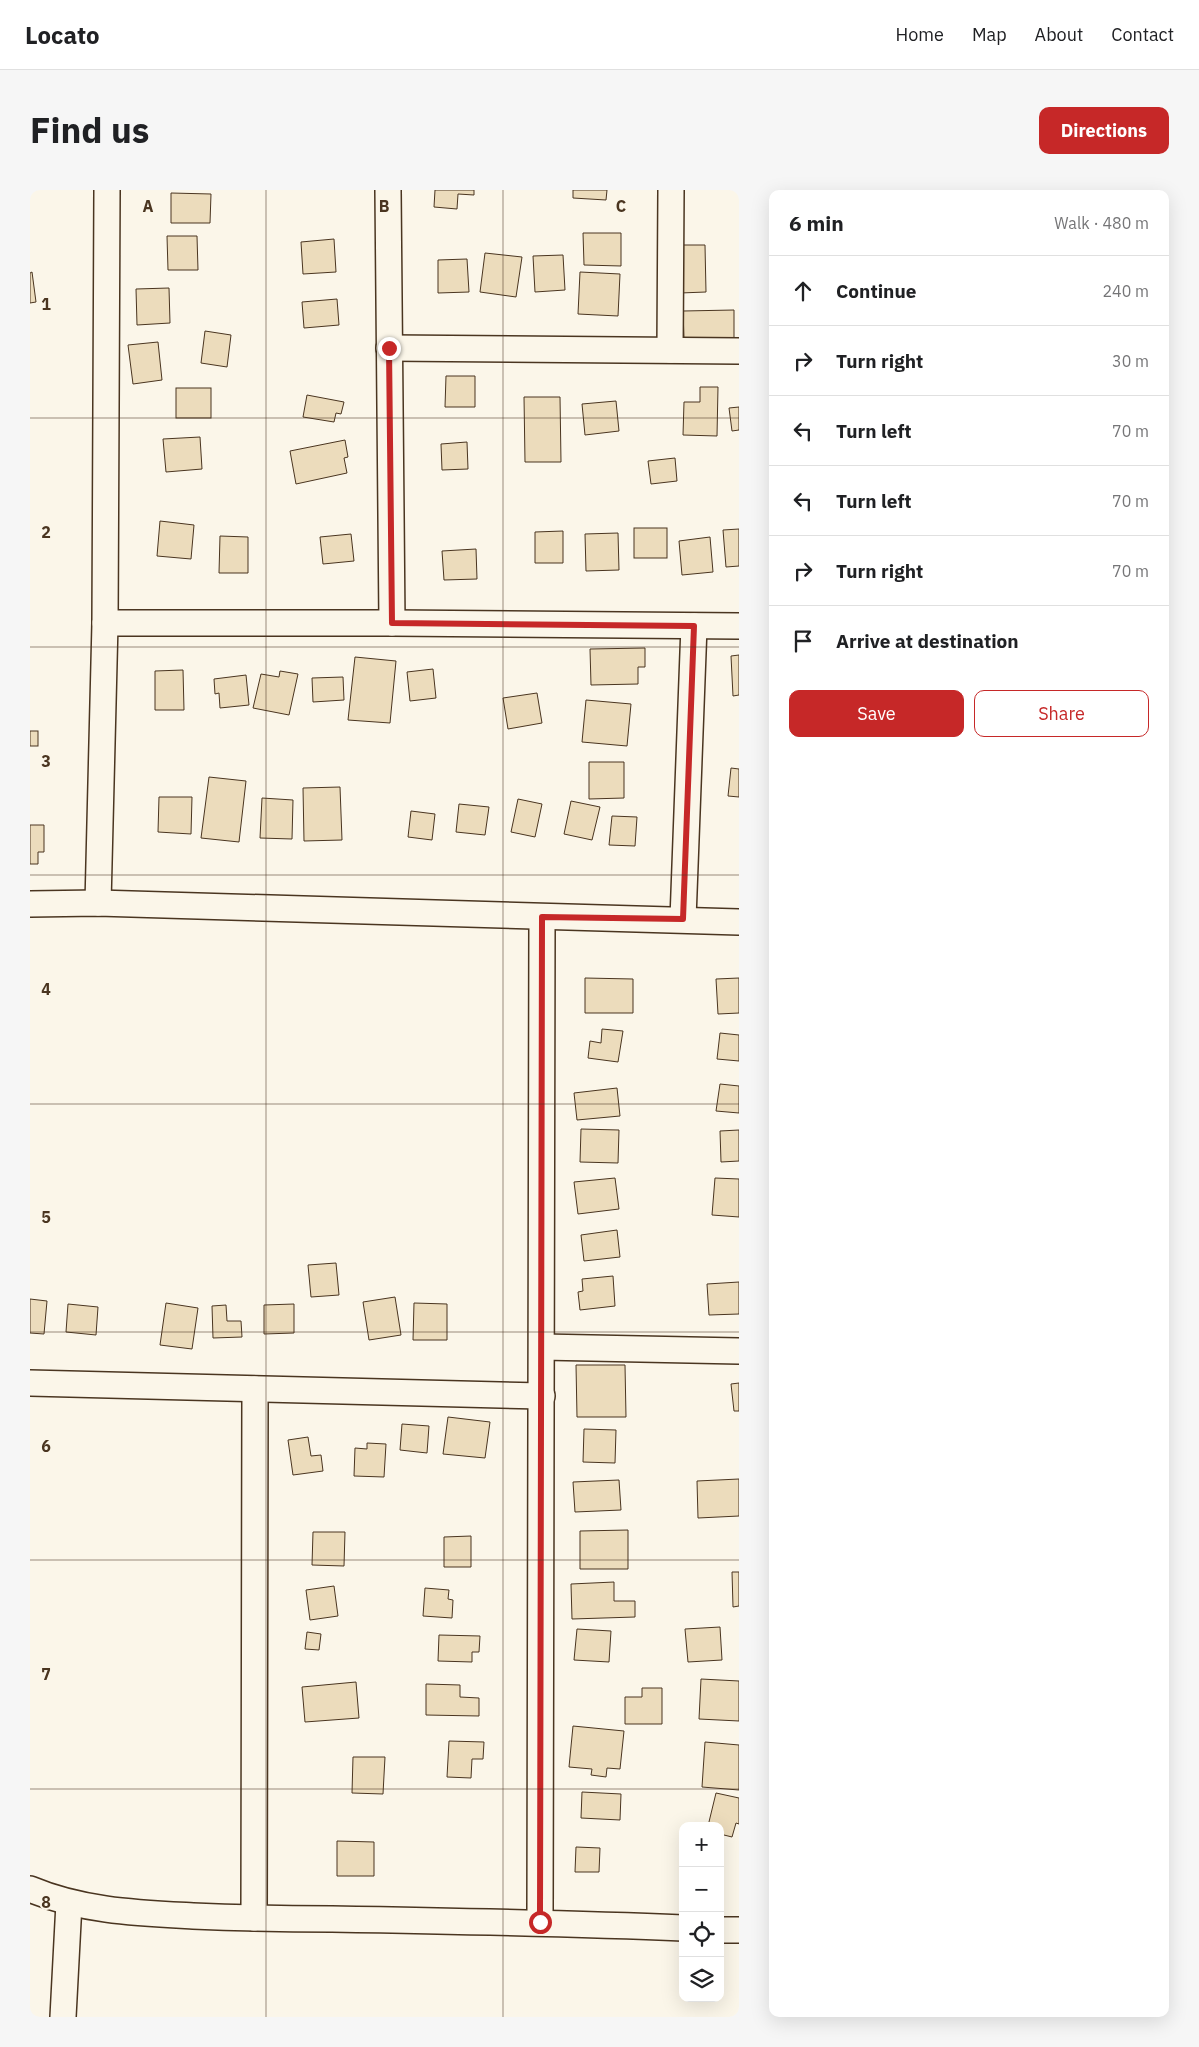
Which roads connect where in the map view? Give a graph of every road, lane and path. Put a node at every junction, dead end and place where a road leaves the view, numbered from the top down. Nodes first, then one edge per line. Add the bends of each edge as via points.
1 (107, 190) edge
2 (388, 190) edge
3 (670, 190) edge
4 (389, 348) junction
5 (670, 350) junction
6 (739, 351) edge
7 (105, 623) junction
8 (392, 623) junction
9 (694, 626) junction
10 (739, 626) edge
11 (98, 903) junction
12 (30, 904) edge
13 (542, 917) junction
14 (683, 919) junction
15 (739, 922) edge
16 (542, 1348) junction
17 (739, 1351) edge
18 (30, 1383) edge
19 (254, 1389) junction
20 (542, 1396) junction
21 (30, 1889) edge
22 (69, 1903) junction
23 (254, 1918) junction
24 (540, 1922) junction
25 (679, 1928) edge
26 (724, 1930) edge
27 (739, 1930) edge
28 (64, 2017) edge

1 - 7 street
2 - 4 street
3 - 5 street
4 - 5 street
4 - 8 street
5 - 6 street
7 - 8 street
7 - 11 street
8 - 9 street
9 - 10 street
9 - 14 street
11 - 12 street
11 - 13 street
13 - 14 street
13 - 16 street
14 - 15 street
16 - 17 street
16 - 20 street
18 - 19 street
19 - 20 street
19 - 23 street
20 - 24 street
21 - 22 street
22 - 23 street via 100,1910
22 - 28 street
23 - 24 street
24 - 25 street
26 - 27 street

